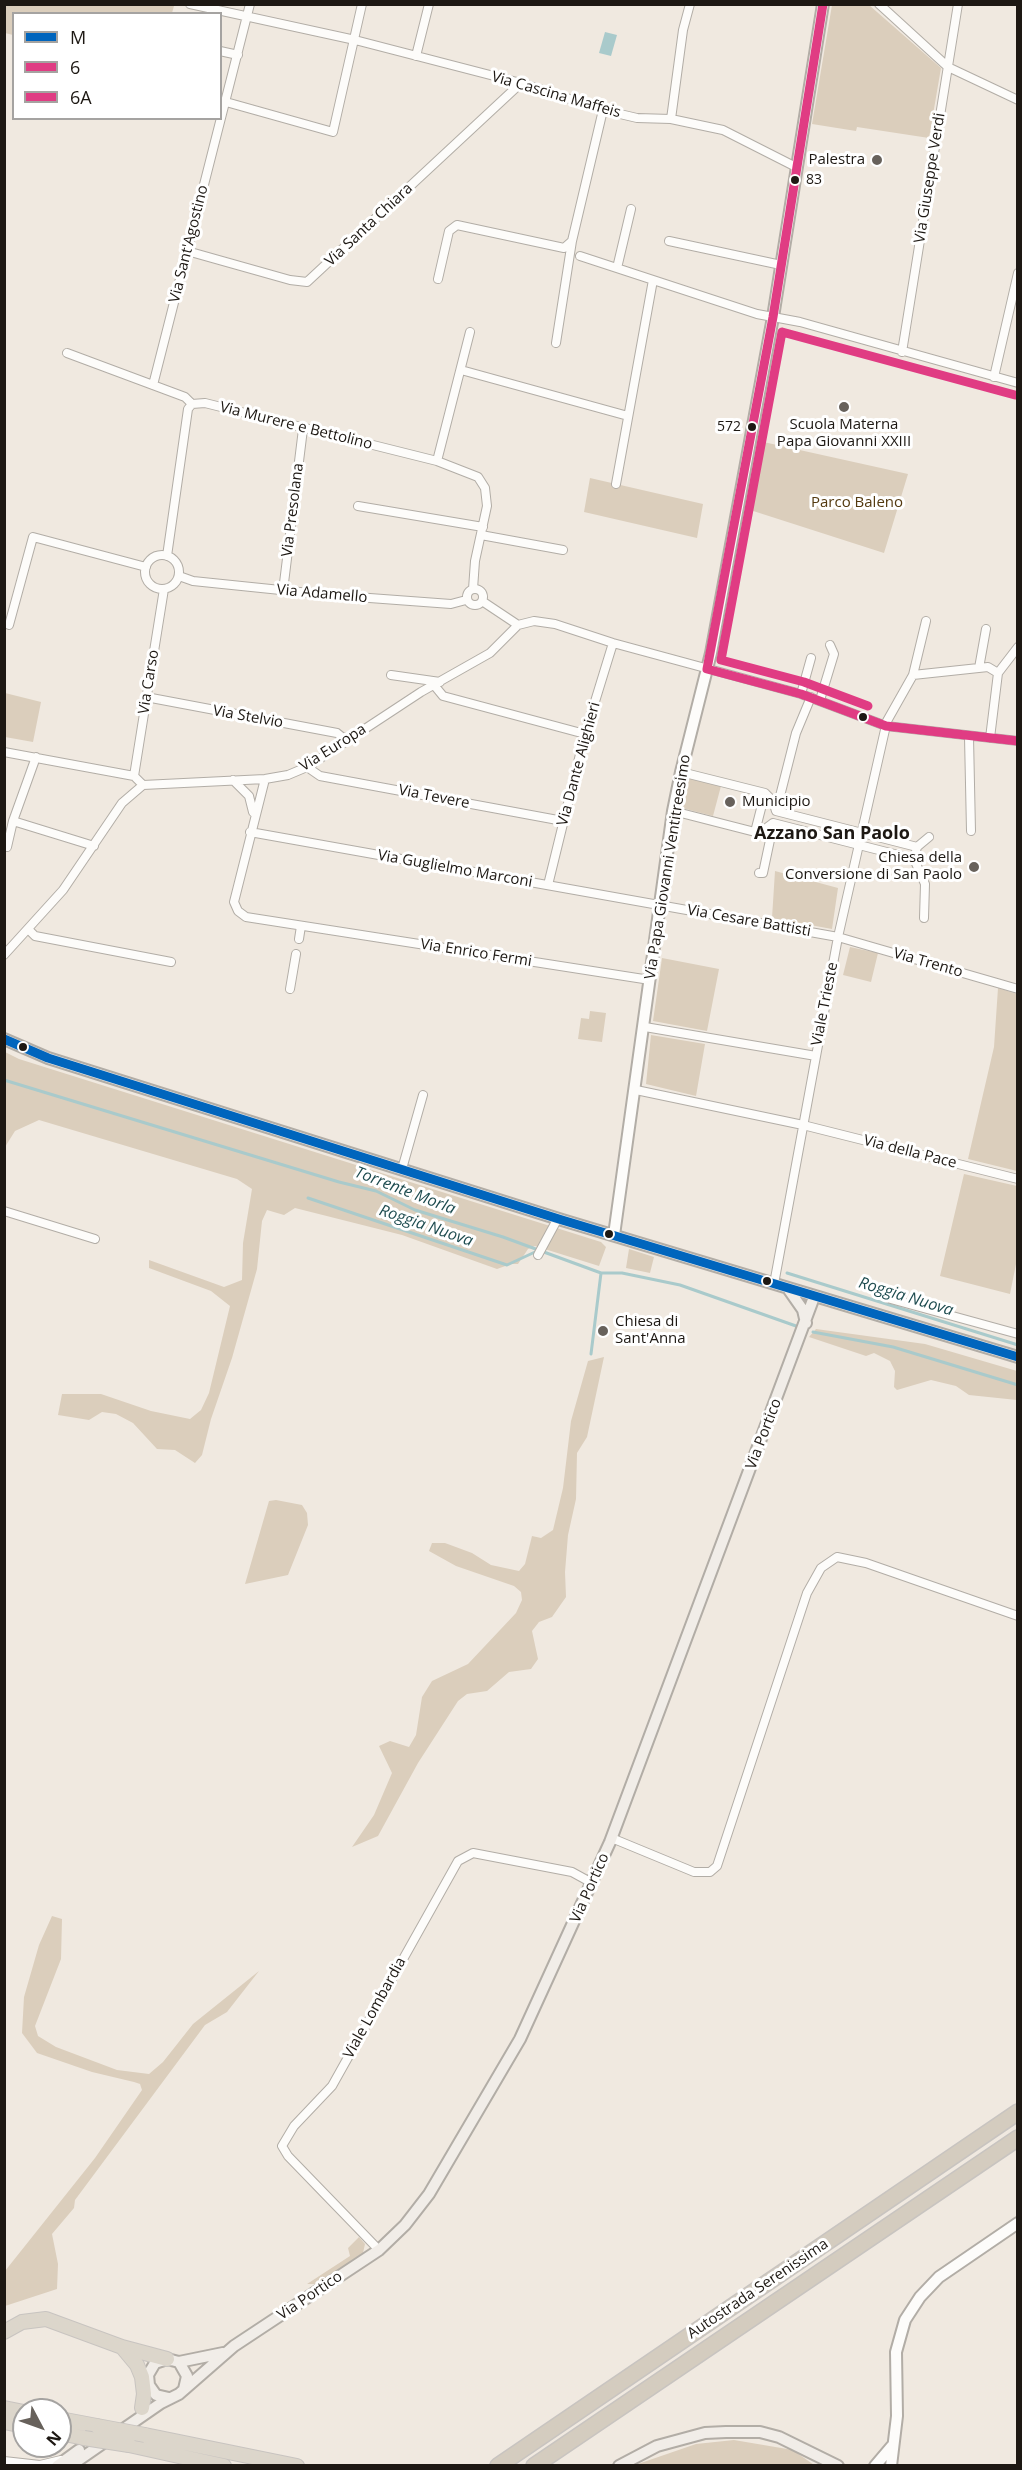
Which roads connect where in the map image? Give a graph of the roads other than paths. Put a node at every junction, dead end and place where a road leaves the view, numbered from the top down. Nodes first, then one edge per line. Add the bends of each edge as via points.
1 (190, 4) edge
2 (250, 4) edge
3 (362, 4) edge
4 (429, 4) edge
5 (690, 4) edge
6 (823, 4) edge
7 (879, 4) edge
8 (958, 4) edge
9 (248, 16) junction
10 (355, 40) junction
11 (222, 51) edge
12 (238, 55) junction
13 (416, 56) junction
14 (948, 67) junction
15 (521, 83) junction
16 (1017, 100) edge
17 (226, 102) junction
18 (603, 110) junction
19 (222, 117) edge
20 (671, 118) junction
21 (221, 120) edge
22 (796, 167) junction
23 (631, 209) dead end
24 (572, 241) junction
25 (669, 241) dead end
26 (187, 251) junction
27 (580, 256) dead end
28 (781, 265) junction
29 (617, 268) junction
30 (1017, 273) edge
31 (438, 279) dead end
32 (653, 280) junction
33 (773, 317) junction
34 (470, 332) dead end
35 (556, 343) dead end
36 (902, 352) junction
37 (67, 353) dead end
38 (460, 370) junction
39 (994, 377) junction
40 (1017, 383) edge
41 (153, 386) junction
42 (192, 404) junction
43 (628, 416) junction
44 (303, 429) junction
45 (437, 461) junction
46 (616, 484) dead end
47 (358, 507) dead end
48 (482, 531) junction
49 (563, 550) dead end
50 (167, 556) junction
51 (146, 567) junction
52 (179, 576) junction
53 (164, 589) junction
54 (473, 589) junction
55 (283, 591) junction
56 (466, 600) junction
57 (482, 601) junction
58 (926, 621) dead end
59 (9, 625) dead end
60 (518, 625) junction
61 (986, 629) dead end
62 (613, 643) junction
63 (830, 645) dead end
64 (1017, 647) edge
65 (811, 657) dead end
66 (979, 668) junction
67 (707, 669) junction
68 (998, 673) junction
69 (391, 675) dead end
70 (913, 675) junction
71 (437, 683) junction
72 (801, 694) junction
73 (146, 697) junction
74 (811, 697) junction
75 (820, 700) junction
76 (886, 726) junction
77 (585, 734) junction
78 (969, 737) junction
79 (990, 738) junction
80 (347, 741) junction
81 (1017, 741) edge
82 (4, 752) edge
83 (36, 757) junction
84 (307, 767) junction
85 (681, 772) junction
86 (134, 776) junction
87 (265, 779) junction
88 (234, 780) junction
89 (143, 785) junction
90 (765, 793) junction
91 (773, 801) junction
92 (674, 811) junction
93 (776, 811) junction
94 (254, 816) junction
95 (13, 821) junction
96 (563, 821) junction
97 (772, 823) junction
98 (765, 829) junction
99 (971, 831) dead end
100 (250, 832) junction
101 (755, 832) junction
102 (862, 832) junction
103 (929, 837) dead end
104 (859, 845) junction
105 (94, 846) junction
106 (7, 847) dead end
107 (917, 847) junction
108 (914, 860) junction
109 (759, 873) dead end
110 (548, 885) junction
111 (661, 905) junction
112 (924, 918) dead end
113 (302, 926) junction
114 (28, 929) junction
115 (838, 937) junction
116 (299, 939) dead end
117 (296, 954) dead end
118 (4, 955) edge
119 (171, 962) dead end
120 (650, 980) junction
121 (290, 989) dead end
122 (1017, 989) edge
123 (645, 1027) junction
124 (4, 1039) edge
125 (816, 1056) junction
126 (636, 1090) junction
127 (423, 1095) dead end
128 (803, 1125) junction
129 (402, 1168) junction
130 (1017, 1179) edge
131 (4, 1211) edge
132 (558, 1218) junction
133 (614, 1235) junction
134 (95, 1239) dead end
135 (538, 1255) dead end
136 (774, 1284) junction
137 (788, 1289) junction
138 (814, 1297) junction
139 (887, 1298) dead end
140 (806, 1323) junction
141 (1017, 1334) edge
142 (1017, 1357) edge
143 (1017, 1616) edge
144 (610, 1842) junction
145 (592, 1883) junction
146 (1017, 2112) edge
147 (1017, 2138) edge
148 (1017, 2223) edge
149 (379, 2250) junction
150 (4, 2332) edge
151 (122, 2347) junction
152 (226, 2352) junction
153 (173, 2360) junction
154 (148, 2374) junction
155 (184, 2389) junction
156 (151, 2390) junction
157 (169, 2398) junction
158 (142, 2408) junction
159 (72, 2421) edge
160 (72, 2436) edge
161 (894, 2443) junction
162 (813, 2454) junction
163 (4, 2461) edge
164 (69, 2461) edge
165 (212, 2464) edge
166 (57, 2466) edge
167 (224, 2466) edge
168 (297, 2466) edge
169 (498, 2466) edge
170 (534, 2466) edge
171 (619, 2466) edge
172 (823, 2466) edge
173 (838, 2466) edge
174 (874, 2466) edge
175 (891, 2466) edge

1 - 9 street, Via Cascina Maffeis
2 - 9 street, Via Sant'Agostino
3 - 10 street
4 - 13 street
5 - 20 street
6 - 22 street, Via Papa Giovanni Ventitreesimo
7 - 14 street
8 - 14 street, Via Giuseppe Verdi
9 - 10 street, Via Cascina Maffeis
9 - 12 street, Via Sant'Agostino
10 - 13 street, Via Cascina Maffeis
10 - 17 street via 333,132
11 - 12 street
12 - 17 street, Via Sant'Agostino
13 - 15 street, Via Cascina Maffeis
14 - 16 street
14 - 36 street, Via Giuseppe Verdi
15 - 18 street, Via Cascina Maffeis
15 - 26 street, Via Santa Chiara via 307,282
17 - 19 street, Via Sant'Agostino
18 - 20 street, Via Cascina Maffeis via 637,118
18 - 24 street
20 - 22 street, Via Cascina Maffeis via 723,130
21 - 26 street, Via Sant'Agostino
22 - 28 street, Via Papa Giovanni Ventitreesimo
23 - 29 street
24 - 31 street via 564,248 457,225 449,231
24 - 35 street
25 - 28 street
26 - 41 street, Via Sant'Agostino
27 - 29 street
28 - 33 street, Via Papa Giovanni Ventitreesimo
29 - 32 street
30 - 39 street
32 - 33 street
32 - 43 street
33 - 36 street
33 - 67 street, Via Papa Giovanni Ventitreesimo
34 - 38 street
36 - 39 street
37 - 41 street, Via Murere e Bettolino
38 - 43 street
38 - 45 street
39 - 40 street
41 - 42 street, Via Murere e Bettolino via 185,397
42 - 44 street, Via Murere e Bettolino via 205,403
42 - 50 street via 188,409
43 - 46 street
44 - 45 street, Via Murere e Bettolino
44 - 55 street, Via Presolana
45 - 48 street, Via Murere e Bettolino via 478,477 485,488 487,506
47 - 48 street
48 - 49 street
48 - 54 street, Via Murere e Bettolino
50 - 51 street via 152,558
50 - 52 street via 176,561
51 - 53 street via 149,583
51 - 59 street via 33,537
52 - 53 street via 174,585
52 - 55 street, Via Adamello
53 - 73 street, Via Carso
54 - 56 street, Via Murere e Bettolino
54 - 57 street via 483,595
55 - 56 street, Via Adamello via 451,604
56 - 57 street via 477,605
57 - 60 street
58 - 70 street, Viale Trieste
60 - 62 street via 534,621 555,624
60 - 71 street, Via Europa via 490,653
61 - 66 street
62 - 67 street
62 - 77 street, Via Dante Alighieri
63 - 75 street via 834,654
64 - 68 street
65 - 72 street
66 - 68 street via 988,667
66 - 70 street
67 - 72 street
67 - 85 street, Via Papa Giovanni Ventitreesimo
68 - 79 street
69 - 71 street
70 - 76 street, Viale Trieste
71 - 77 street via 443,696
71 - 80 street, Via Europa
72 - 74 street
73 - 80 street, Via Stelvio via 338,733
73 - 86 street, Via Carso
74 - 75 street
74 - 91 street via 796,733 780,796
75 - 76 street
76 - 78 street
76 - 102 street, Viale Trieste
77 - 96 street, Via Dante Alighieri
78 - 79 street
78 - 99 street
79 - 81 street
80 - 84 street, Via Europa
82 - 83 street
83 - 86 street
83 - 95 street
84 - 87 street, Via Europa
84 - 96 street, Via Tevere via 320,776
85 - 90 street
85 - 92 street, Via Papa Giovanni Ventitreesimo
86 - 89 street
87 - 88 street, Via Europa
87 - 94 street, Via Enrico Fermi
88 - 89 street, Via Europa
88 - 94 street via 249,796
89 - 105 street via 122,803
90 - 91 street
90 - 101 street
91 - 93 street
92 - 101 street
92 - 111 street, Via Papa Giovanni Ventitreesimo
93 - 97 street
93 - 102 street
94 - 100 street, Via Enrico Fermi
95 - 105 street
95 - 106 street
96 - 110 street, Via Dante Alighieri
97 - 98 street
97 - 104 street
98 - 101 street
98 - 109 street via 770,840 763,873
100 - 110 street, Via Guglielmo Marconi
100 - 113 street, Via Enrico Fermi via 234,902 238,912 246,917
102 - 104 street, Viale Trieste
102 - 107 street
103 - 107 street
104 - 108 street
104 - 115 street, Viale Trieste
105 - 114 street via 63,890
107 - 108 street
108 - 112 street via 925,884
110 - 111 street, Via Guglielmo Marconi
111 - 115 street, Via Cesare Battisti
111 - 120 street, Via Papa Giovanni Ventitreesimo
113 - 116 street
113 - 120 street, Via Enrico Fermi
114 - 118 street
114 - 119 street via 35,936
115 - 122 street, Via Trento
115 - 125 street, Viale Trieste
117 - 121 street
120 - 123 street, Via Papa Giovanni Ventitreesimo
123 - 125 street
123 - 126 street, Via Papa Giovanni Ventitreesimo
124 - 129 main road via 48,1058
125 - 128 street, Viale Trieste
126 - 128 street, Via della Pace
126 - 133 street, Via Papa Giovanni Ventitreesimo
127 - 129 street
128 - 130 street, Via della Pace
128 - 136 street, Viale Trieste
129 - 132 main road
131 - 134 street
132 - 133 main road
132 - 135 street
133 - 136 main road
136 - 137 main road
137 - 138 main road
137 - 140 main road via 803,1310
138 - 140 main road, Via Portico
138 - 142 main road
139 - 141 street
140 - 144 main road, Via Portico
143 - 144 street via 866,1563 837,1557 821,1568 807,1593 717,1866 710,1872 694,1872 614,1839
144 - 145 main road, Via Portico
145 - 149 main road, Via Portico via 520,2038 464,2137 429,2194
145 - 149 street, Viale Lombardia via 572,1872 473,1853 458,1861 332,2086 294,2126 282,2146
146 - 169 highway, Autostrada Serenissima
147 - 170 highway, Autostrada Serenissima
148 - 161 street via 939,2277 906,2320 896,2352
149 - 152 main road, Via Portico
150 - 151 highway via 22,2322 46,2319
151 - 153 highway
151 - 154 highway via 139,2359
151 - 158 highway via 142,2377
152 - 153 main road, Via Portico
152 - 155 main road, Via Portico
153 - 154 main road, Via Portico via 155,2363
153 - 155 main road via 187,2376
154 - 156 main road
155 - 157 main road, Via Portico
156 - 157 main road
156 - 158 main road, Via Portico
157 - 164 main road, Via Portico
158 - 164 main road, Via Portico
159 - 168 highway, bridge
160 - 165 highway, bridge
161 - 174 street
161 - 175 street
162 - 171 main road via 760,2432 705,2433 657,2446
162 - 172 main road
162 - 173 main road
163 - 164 street, Via Portico via 40,2465
164 - 166 main road, Via Portico
165 - 167 highway

